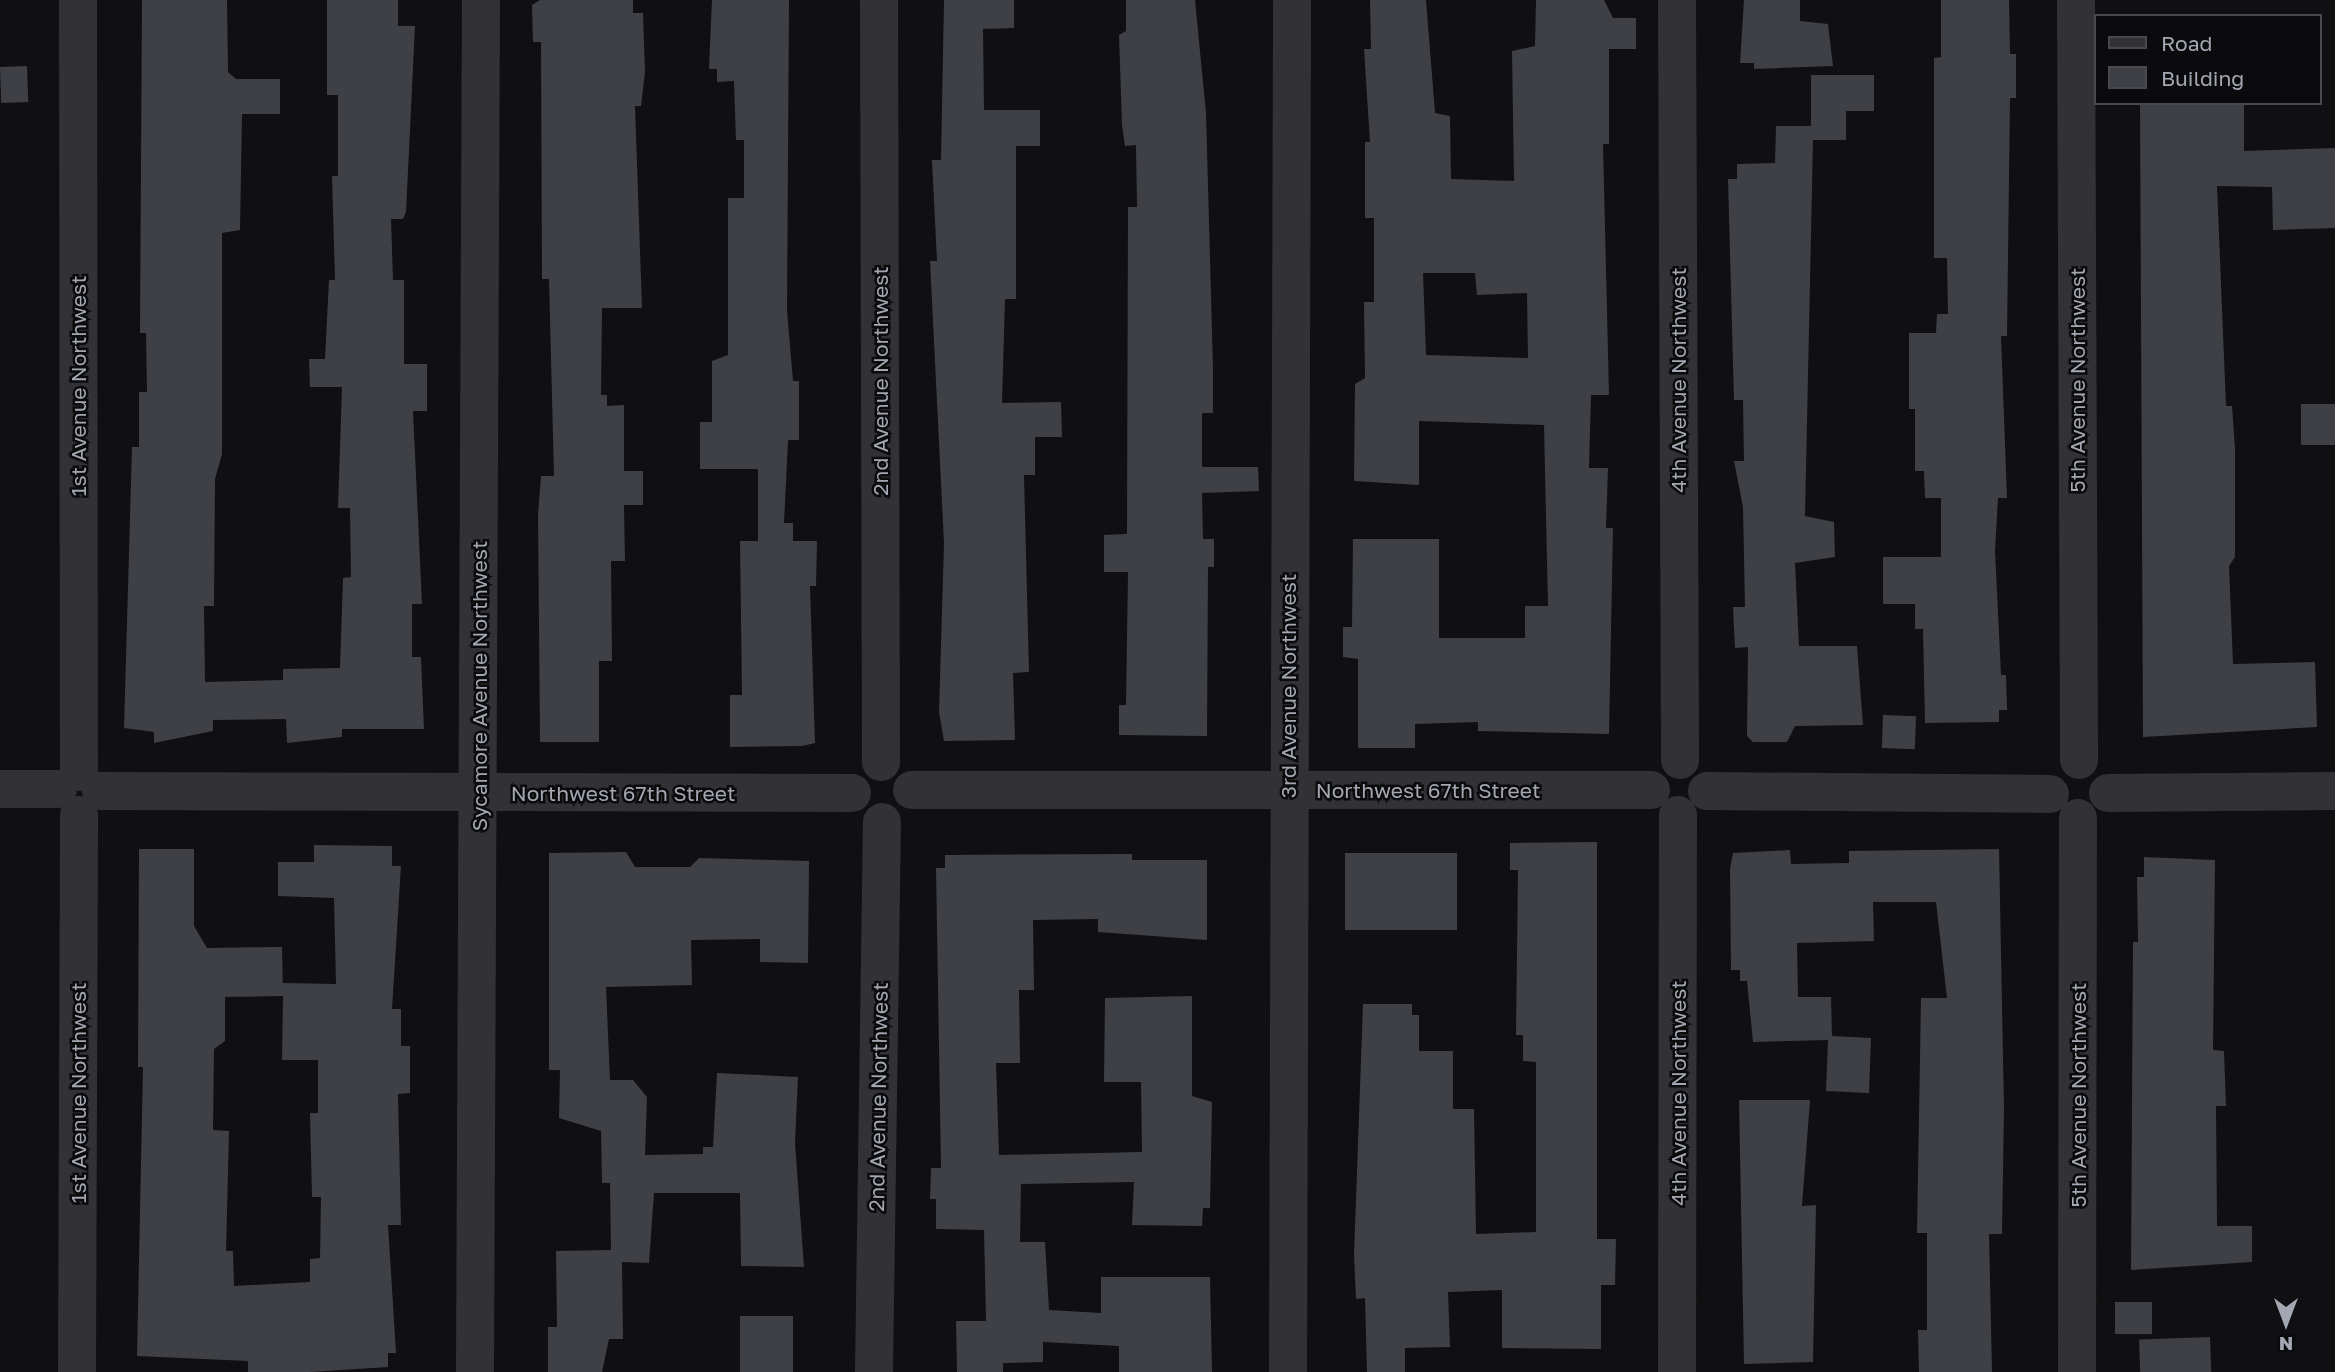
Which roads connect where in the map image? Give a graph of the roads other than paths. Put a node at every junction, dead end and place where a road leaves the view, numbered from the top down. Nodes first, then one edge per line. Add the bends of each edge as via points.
1 (78, 0) edge
2 (481, 0) edge
3 (879, 0) edge
4 (1292, 0) edge
5 (1677, 0) edge
6 (2076, 0) edge
7 (1680, 760) junction
8 (2079, 760) junction
9 (881, 762) junction
10 (0, 789) edge
11 (912, 790) junction
12 (1287, 790) junction
13 (1707, 791) junction
14 (2335, 791) edge
15 (79, 792) junction
16 (852, 793) junction
17 (2108, 793) junction
18 (479, 794) junction
19 (1664, 803) junction
20 (2064, 806) junction
21 (882, 822) junction
22 (76, 1372) edge
23 (475, 1372) edge
24 (874, 1372) edge
25 (1287, 1372) edge
26 (1677, 1372) edge
27 (2077, 1372) edge

1 - 15 street, 1st Avenue Northwest
2 - 18 street, Sycamore Avenue Northwest
3 - 9 street, 2nd Avenue Northwest
4 - 12 street, 3rd Avenue Northwest
5 - 7 street, 4th Avenue Northwest
6 - 8 street, 5th Avenue Northwest
7 - 13 street via 1702,771
7 - 19 street via 1660,767
8 - 17 street via 2101,771
8 - 20 street via 2057,769
9 - 11 street via 904,772
9 - 16 street via 861,769
10 - 15 street, Northwest 67th Street
11 - 12 street, Northwest 67th Street
11 - 21 street via 901,815
12 - 19 street, Northwest 67th Street
12 - 25 street, 3rd Avenue Northwest
13 - 19 street via 1698,808
13 - 20 street
14 - 17 street
15 - 18 street, Northwest 67th Street
15 - 22 street, 1st Avenue Northwest
16 - 18 street, Northwest 67th Street
16 - 21 street via 862,816
17 - 20 street via 2101,809
18 - 23 street, Sycamore Avenue Northwest
19 - 26 street, 4th Avenue Northwest
20 - 27 street, 5th Avenue Northwest
21 - 24 street, 2nd Avenue Northwest

